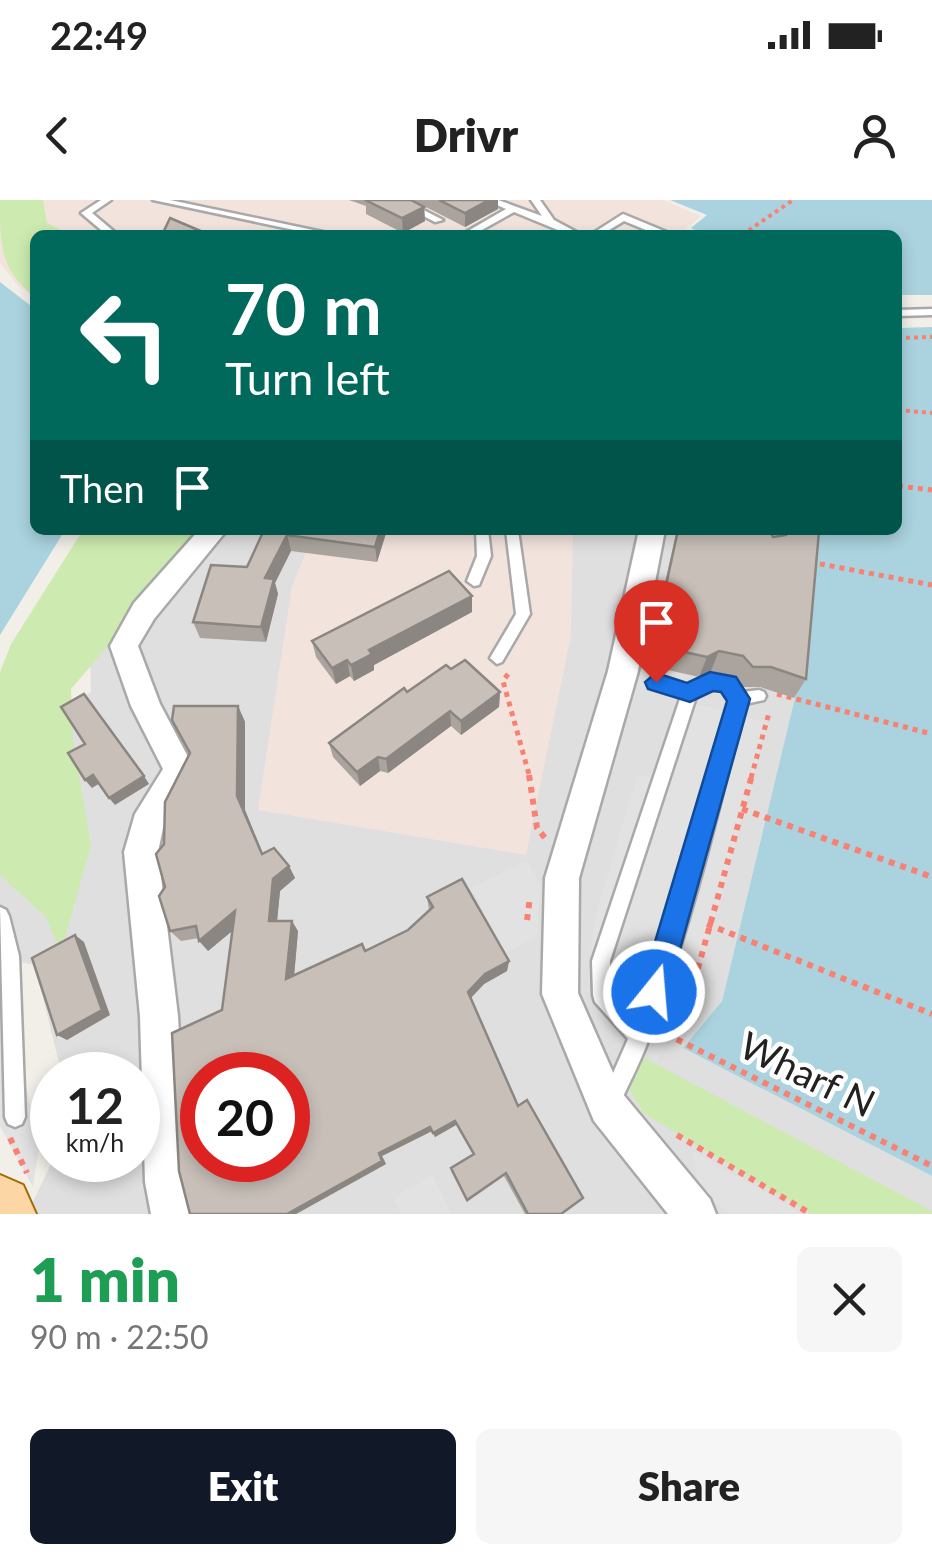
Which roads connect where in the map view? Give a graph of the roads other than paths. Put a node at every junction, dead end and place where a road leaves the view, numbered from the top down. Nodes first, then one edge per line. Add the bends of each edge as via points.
1 (108, 200) edge
2 (157, 200) edge
3 (397, 200) edge
4 (490, 200) edge
5 (535, 200) edge
6 (511, 210) junction
7 (438, 220) edge
8 (551, 222) junction
9 (107, 230) edge
10 (307, 230) edge
11 (475, 230) edge
12 (566, 230) edge
13 (603, 230) edge
14 (654, 230) edge
15 (902, 312) edge
16 (932, 312) edge
17 (210, 535) edge
18 (482, 535) edge
19 (513, 535) edge
20 (651, 535) edge
21 (474, 581) dead end
22 (497, 658) dead end
23 (656, 682) dead end
24 (690, 693) junction
25 (767, 694) edge
26 (739, 699) junction
27 (0, 916) edge
28 (648, 1032) junction
29 (608, 1106) junction
30 (15, 1118) dead end
31 (169, 1198) edge
32 (695, 1214) edge

1 - 9 lane via 86,213
2 - 10 lane
3 - 7 lane
4 - 6 lane
5 - 8 lane
6 - 8 lane
6 - 11 lane
8 - 12 lane
13 - 14 lane via 623,217
15 - 16 lane
17 - 31 street via 144,611 124,646 179,770 147,825 141,852 160,1016
18 - 21 lane via 484,556
19 - 22 lane via 523,614
20 - 29 street via 631,674 562,878 560,994
23 - 24 lane
24 - 26 lane via 710,681 728,684
24 - 28 lane via 601,961 602,995
25 - 26 lane
26 - 28 lane
27 - 30 lane via 10,956
28 - 29 lane
29 - 32 street

